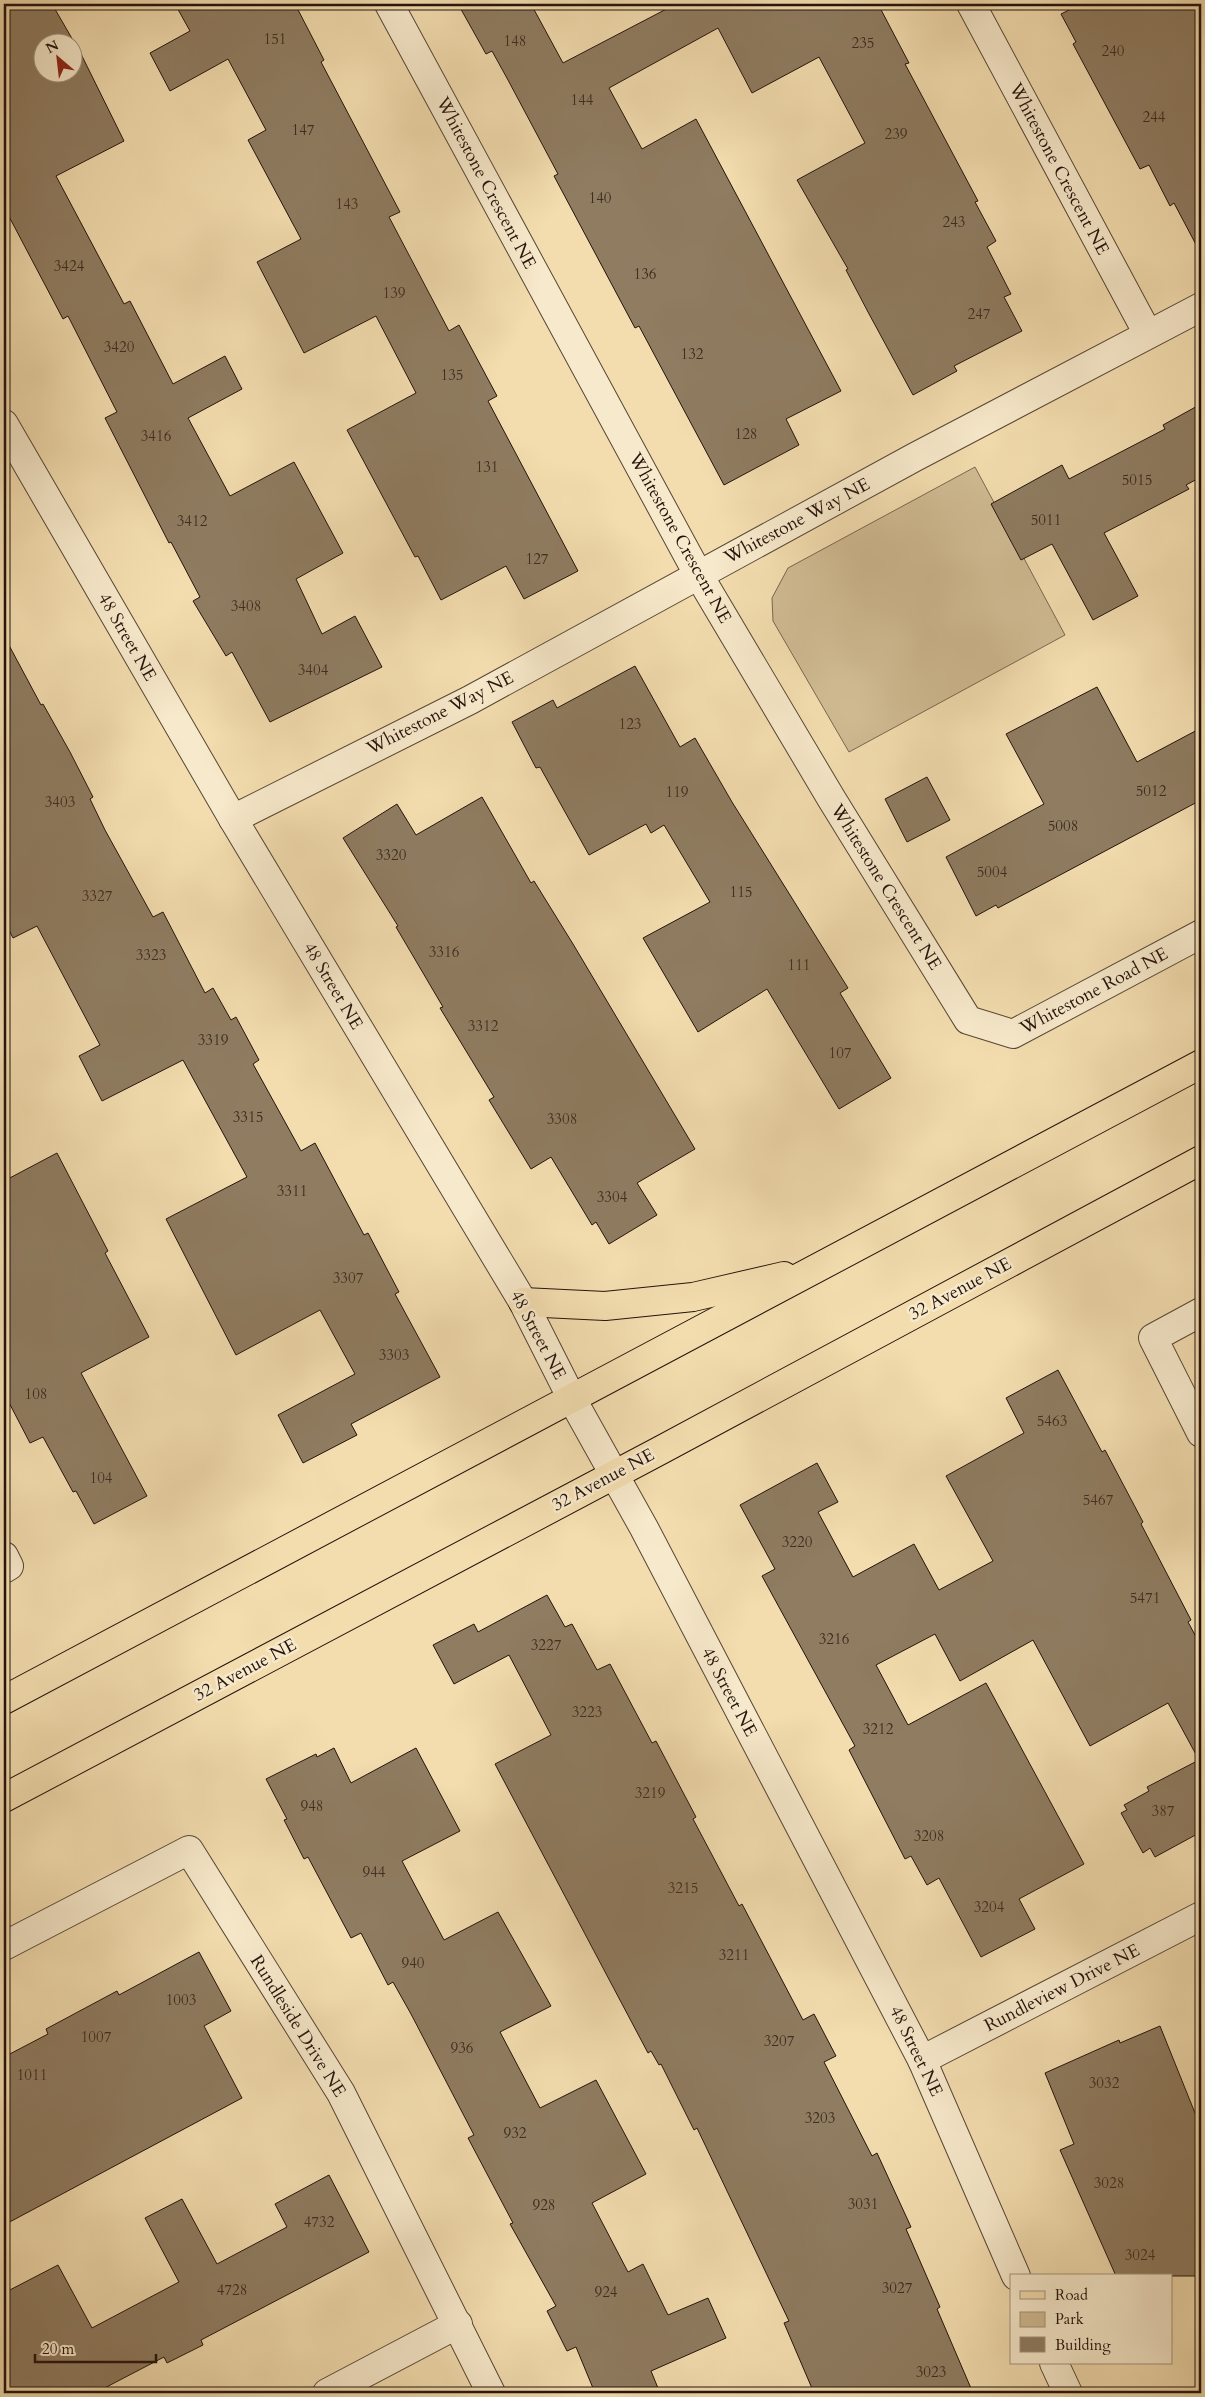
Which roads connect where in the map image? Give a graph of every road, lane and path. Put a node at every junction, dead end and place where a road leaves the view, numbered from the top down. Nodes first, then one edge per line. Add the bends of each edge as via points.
1 (389, 4) edge
2 (971, 4) edge
3 (1201, 307) edge
4 (1148, 334) junction
5 (4, 424) edge
6 (698, 574) junction
7 (233, 819) junction
8 (1201, 934) edge
9 (1013, 1034) joint
10 (1201, 1064) edge
11 (1201, 1160) edge
12 (820, 1267) junction
13 (523, 1302) junction
14 (1201, 1312) edge
15 (572, 1399) junction
16 (1201, 1433) edge
17 (614, 1474) junction
18 (4, 1556) edge
19 (4, 1569) edge
20 (4, 1700) edge
21 (4, 1798) edge
22 (1201, 1916) edge
23 (4, 1946) edge
24 (922, 2060) junction
25 (1015, 2274) edge
26 (458, 2324) junction
27 (1054, 2364) edge
28 (326, 2393) edge
29 (491, 2393) edge
30 (1068, 2393) edge

1 - 6 street, Whitestone Crescent NE
2 - 4 street, Whitestone Crescent NE
3 - 4 street, Whitestone Way NE
4 - 6 street, Whitestone Way NE
5 - 7 street, 48 Street NE
6 - 7 street, Whitestone Way NE via 470,700
6 - 9 street, Whitestone Crescent NE via 968,1020
7 - 13 street, 48 Street NE
8 - 9 street, Whitestone Road NE
10 - 12 main road
11 - 17 main road, 32 Avenue NE
12 - 13 main road via 693,1297 605,1306
12 - 15 main road
13 - 15 street, 48 Street NE
14 - 16 street via 1153,1338
15 - 17 street, 48 Street NE
15 - 20 main road
17 - 21 main road, 32 Avenue NE
17 - 24 street, 48 Street NE
18 - 19 street via 8,1566
22 - 24 street, Rundleview Drive NE
23 - 26 street, Rundleside Drive NE via 188,1850 341,2094
24 - 25 street, 48 Street NE
26 - 28 street
26 - 29 street, Rundleside Drive NE
27 - 30 street

